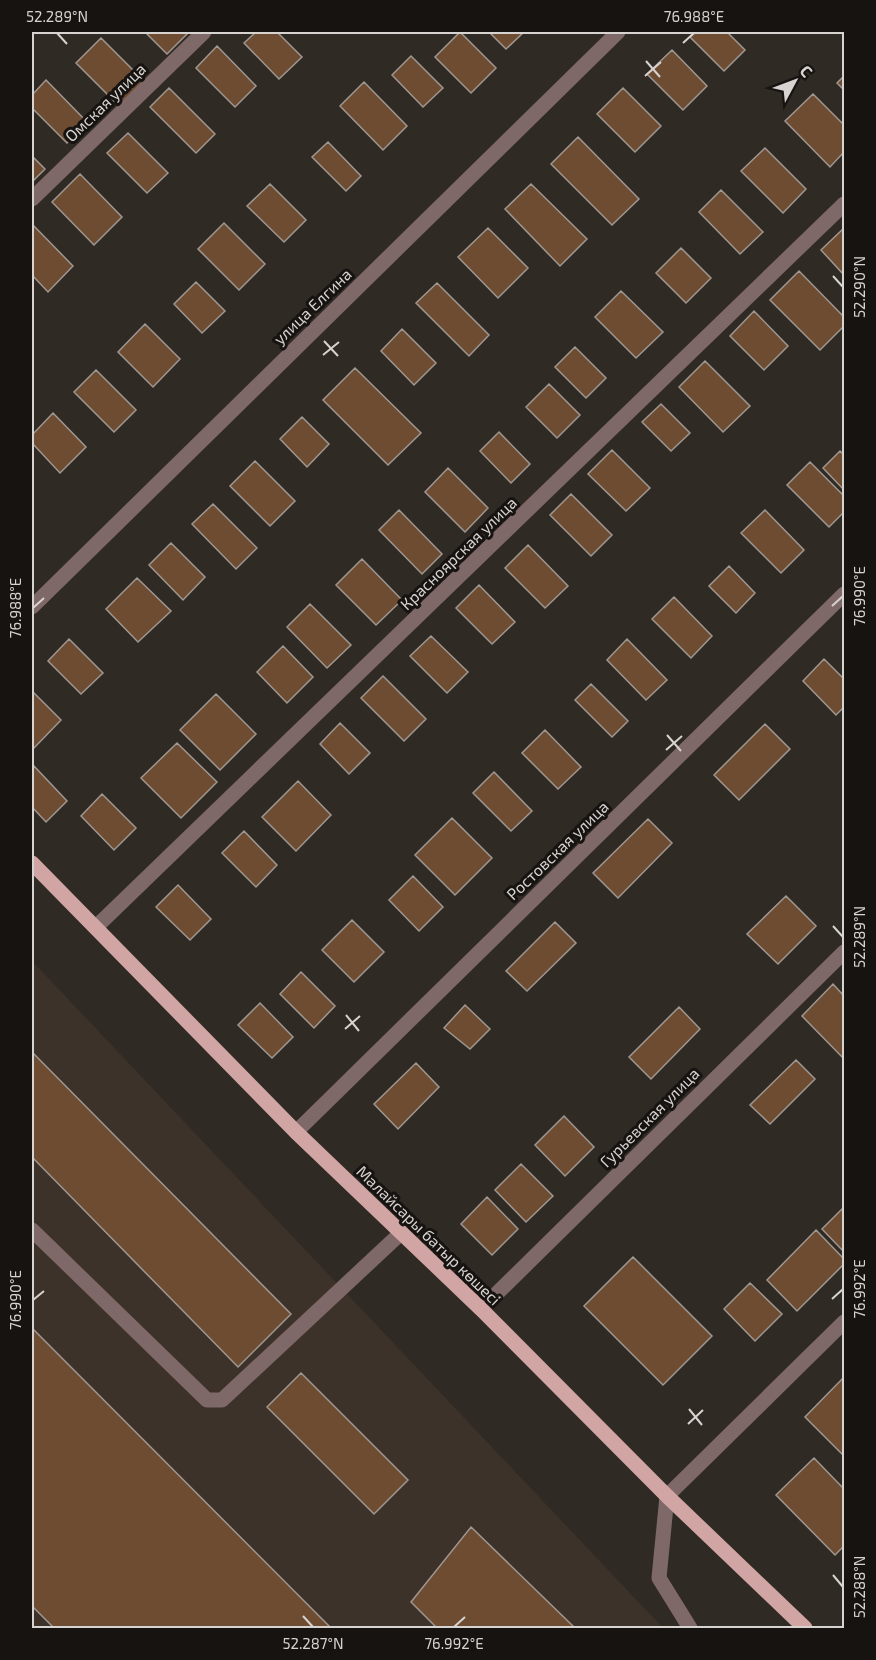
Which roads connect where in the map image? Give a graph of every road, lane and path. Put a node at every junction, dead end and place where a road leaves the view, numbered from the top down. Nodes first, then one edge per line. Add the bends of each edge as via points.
1 (204, 32) edge
2 (618, 32) edge
3 (32, 199) edge
4 (844, 204) edge
5 (844, 594) edge
6 (32, 607) edge
7 (32, 863) edge
8 (96, 927) junction
9 (844, 952) edge
10 (296, 1132) junction
11 (32, 1230) edge
12 (401, 1233) junction
13 (481, 1309) junction
14 (844, 1322) edge
15 (667, 1496) junction
16 (690, 1629) edge
17 (805, 1629) edge

1 - 3 street, Омская улица
2 - 6 street, улица Елгина
4 - 8 street, Красноярская улица
5 - 10 street, Ростовская улица
7 - 8 main road, Малайсары батыр көшесі
8 - 10 main road, Малайсары батыр көшесі
9 - 13 street, Гурьевская улица
10 - 12 main road, Малайсары батыр көшесі
11 - 12 street via 207,1400 222,1400
12 - 13 main road, Малайсары батыр көшесі
13 - 15 main road, Малайсары батыр көшесі
14 - 15 street
15 - 16 street via 659,1578
15 - 17 main road, Малайсары батыр көшесі

